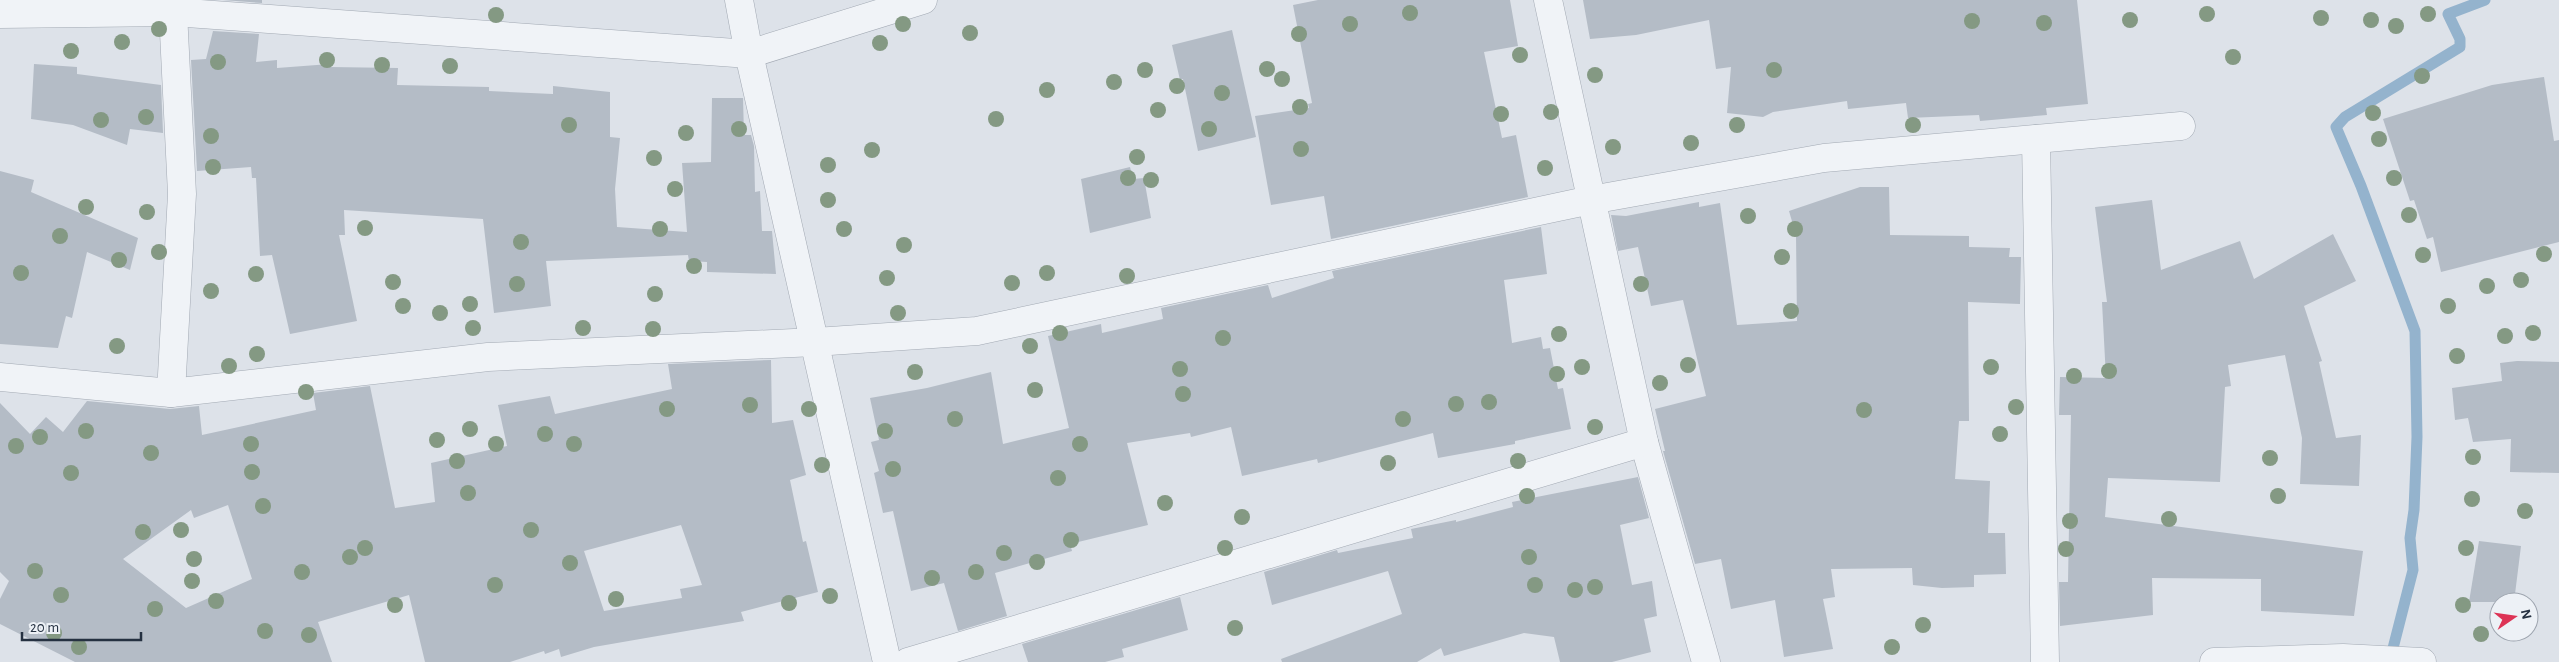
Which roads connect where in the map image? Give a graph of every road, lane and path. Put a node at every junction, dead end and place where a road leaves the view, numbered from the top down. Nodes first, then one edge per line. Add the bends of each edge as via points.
1 (739, 0) edge
2 (923, 0) edge
3 (1548, 0) edge
4 (174, 6) edge
5 (0, 14) edge
6 (749, 54) junction
7 (2181, 126) dead end
8 (2036, 139) junction
9 (1591, 200) junction
10 (815, 342) junction
11 (0, 377) edge
12 (171, 393) junction
13 (1644, 442) junction
14 (887, 662) edge
15 (908, 662) edge
16 (1706, 662) edge
17 (2045, 662) edge
18 (2214, 662) edge
19 (2422, 662) edge

1 - 6 street
2 - 6 street
3 - 9 street
4 - 5 street
4 - 6 street
4 - 12 street via 182,194
6 - 10 street
7 - 8 street
8 - 9 street via 1824,158
8 - 17 street
9 - 10 street via 977,331
9 - 13 street
10 - 12 street via 488,357
10 - 14 street
11 - 12 street
13 - 15 street
13 - 16 street
18 - 19 street via 2343,658

